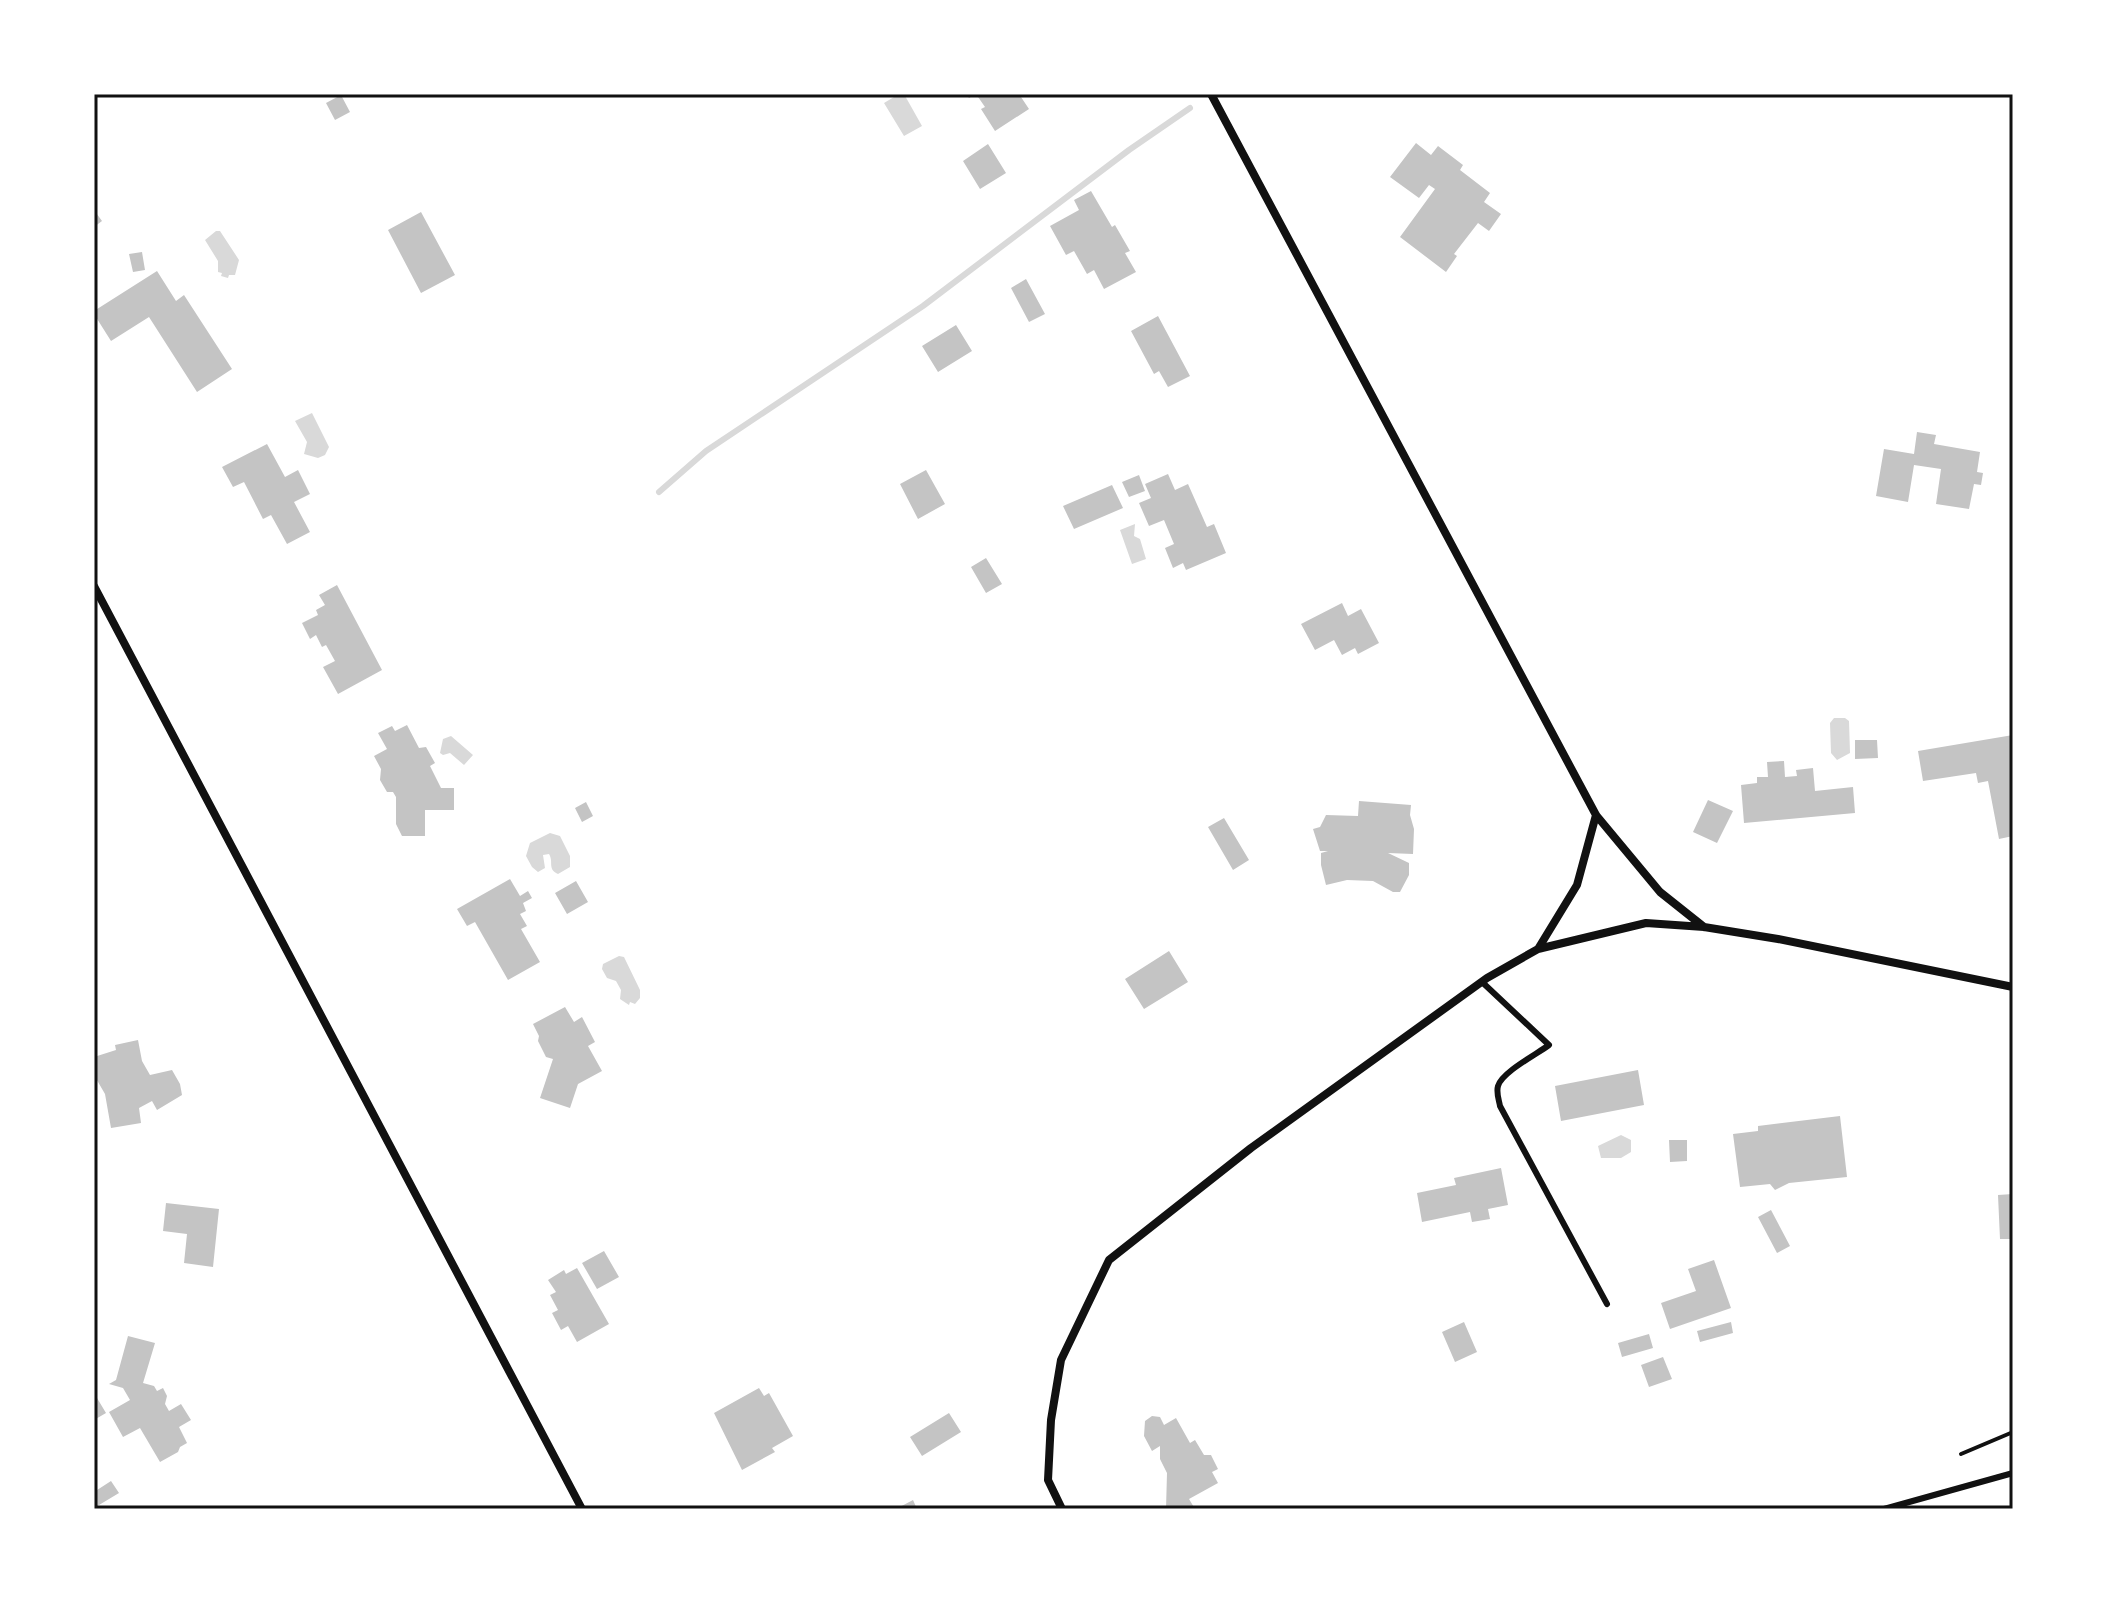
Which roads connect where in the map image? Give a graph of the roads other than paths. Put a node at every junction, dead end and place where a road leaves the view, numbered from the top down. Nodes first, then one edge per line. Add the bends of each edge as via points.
1 (1211, 94) edge
2 (94, 586) edge
3 (1596, 815) junction
4 (1704, 927) junction
5 (1538, 949) junction
6 (1482, 982) junction
7 (2013, 987) edge
8 (1607, 1304) dead end
9 (2013, 1473) edge
10 (582, 1509) edge
11 (1062, 1509) edge
12 (1884, 1509) edge

1 - 3 street
2 - 10 street
3 - 4 street via 1660,892
3 - 5 street via 1577,885
4 - 5 street via 1646,923
4 - 7 street
5 - 6 street
6 - 8 lane via 1549,1045 1499,1083 1500,1106
6 - 11 street via 1251,1148 1109,1260 1061,1360 1048,1480
9 - 12 lane

